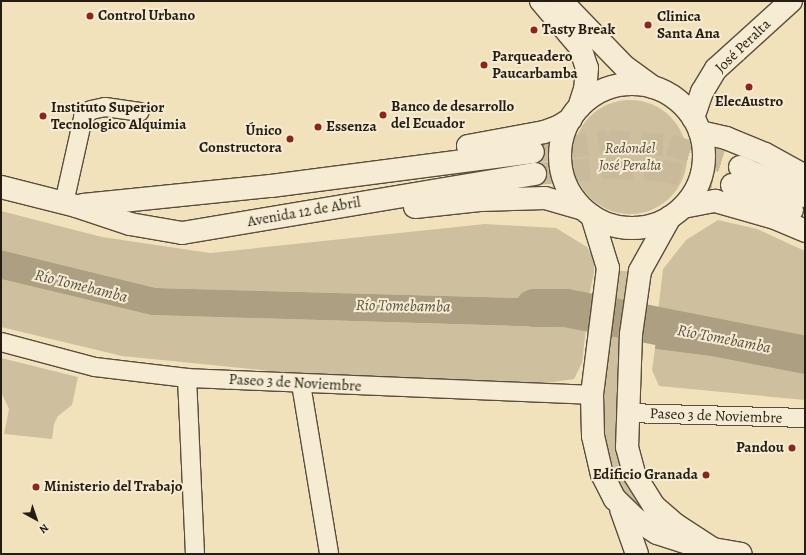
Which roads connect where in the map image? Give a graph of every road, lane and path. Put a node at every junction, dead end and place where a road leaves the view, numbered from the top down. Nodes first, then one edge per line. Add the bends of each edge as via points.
1 (541, 1) edge
2 (561, 1) edge
3 (791, 1) edge
4 (655, 89) junction
5 (140, 112) dead end
6 (575, 113) junction
7 (696, 125) junction
8 (532, 152) tunnel mouth
9 (535, 174) tunnel mouth
10 (805, 176) edge
11 (1, 187) edge
12 (190, 194) junction
13 (805, 196) edge
14 (70, 204) junction
15 (586, 212) junction
16 (676, 212) junction
17 (805, 216) edge
18 (805, 231) edge
19 (182, 233) junction
20 (1, 342) edge
21 (187, 378) junction
22 (301, 384) junction
23 (592, 395) junction
24 (627, 413) junction
25 (805, 418) edge
26 (615, 499) junction
27 (713, 549) junction
28 (195, 554) edge
29 (329, 554) edge
30 (638, 554) edge
31 (741, 554) edge

1 - 6 main road via 580,47 587,68 585,89
2 - 4 main road via 625,67
3 - 7 main road, José Peralta via 716,69 702,92
4 - 6 main road via 639,85 608,89
4 - 7 main road via 682,105
5 - 14 street via 105,107 91,110 83,118
6 - 12 main road via 558,127 500,142 293,171
6 - 15 main road via 563,134 560,165 571,196
7 - 10 main road via 765,154
7 - 16 main road via 703,148 700,180
8 - 12 main road, Avenida 12 de Abril
9 - 19 main road, Avenida 12 de Abril
11 - 14 main road, Avenida 12 de Abril
12 - 14 main road, Avenida 12 de Abril
13 - 17 main road via 736,176
14 - 19 main road, Avenida 12 de Abril via 130,224
15 - 16 main road via 606,224 628,228 655,224
15 - 19 main road via 545,198 480,200 429,205 249,232
15 - 23 main road via 608,268
16 - 18 main road via 715,201 775,218
16 - 24 main road via 640,271 631,334
20 - 21 street, Paseo 3 de Noviembre via 95,367
21 - 22 street, Paseo 3 de Noviembre
21 - 28 street
22 - 23 street, Paseo 3 de Noviembre
22 - 29 street
23 - 26 main road via 593,436 599,466
24 - 25 street, Paseo 3 de Noviembre
24 - 27 main road via 627,447 634,474 643,490 654,506 676,525
26 - 27 main road via 637,520 657,533
26 - 30 main road via 628,523
27 - 31 main road

